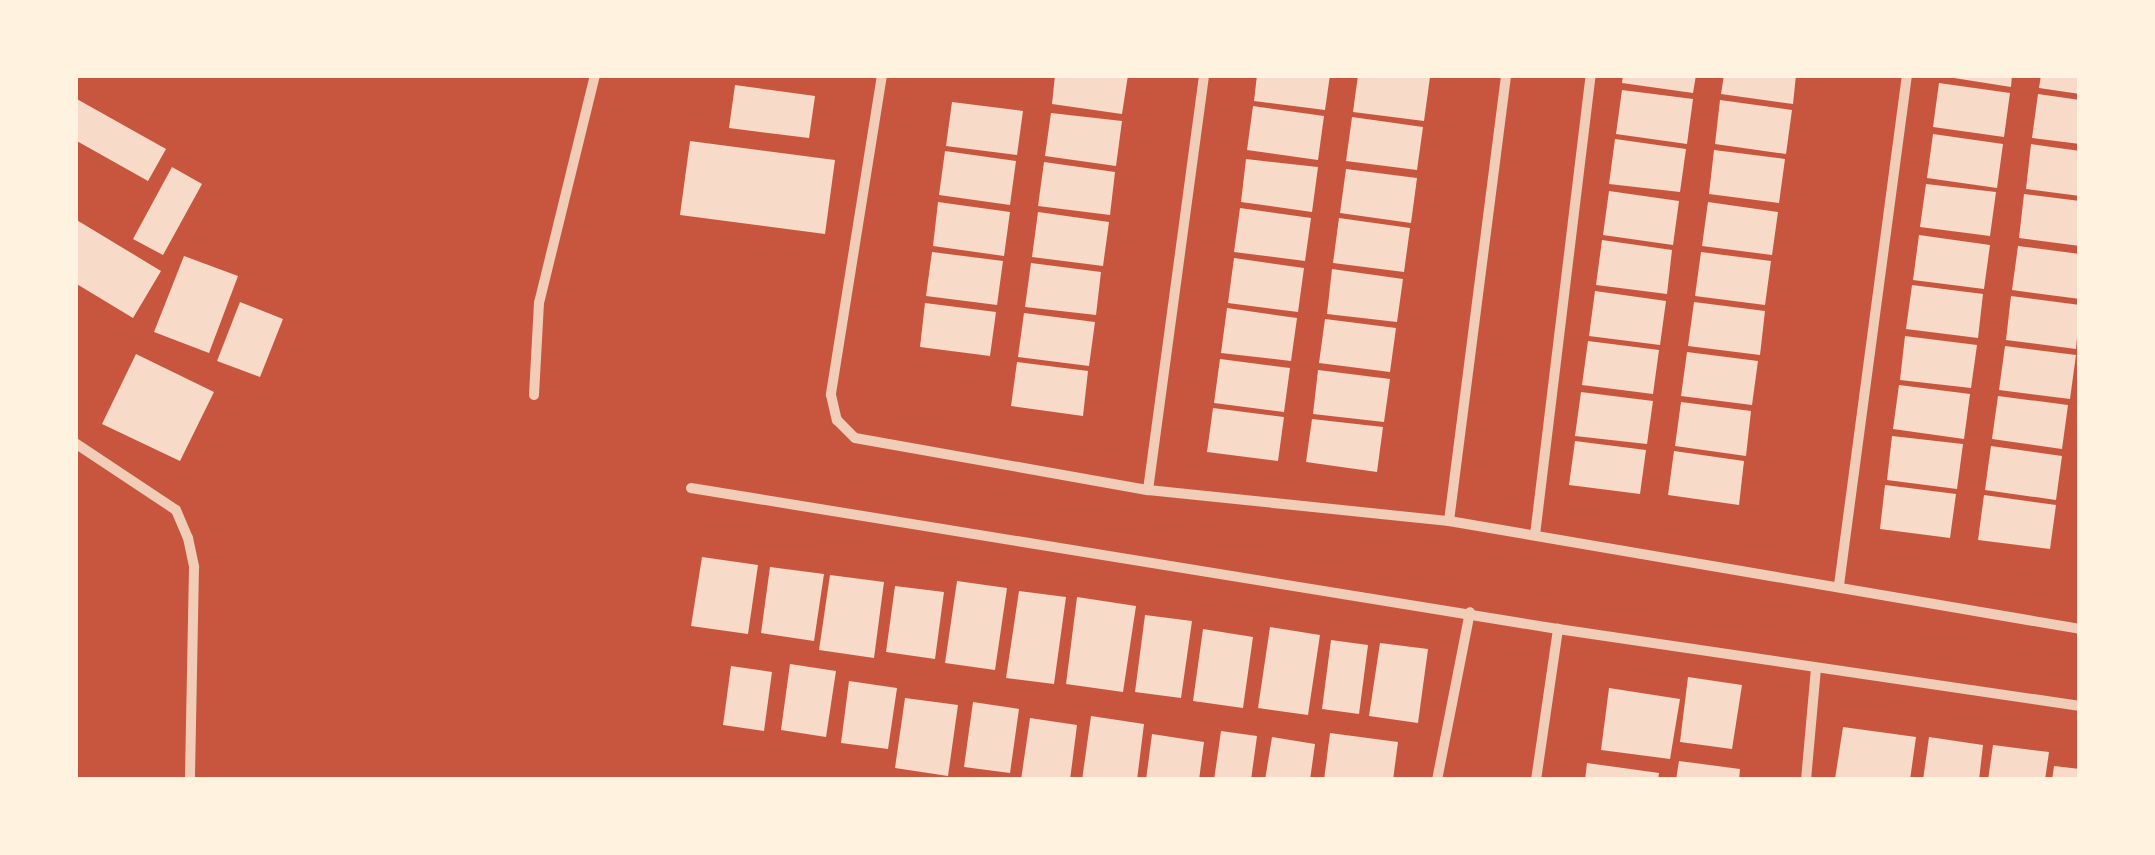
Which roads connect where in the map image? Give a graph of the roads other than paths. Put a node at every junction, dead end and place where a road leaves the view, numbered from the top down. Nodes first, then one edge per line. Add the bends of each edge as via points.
1 (595, 75) edge
2 (882, 75) edge
3 (1204, 75) edge
4 (1506, 75) edge
5 (1591, 75) edge
6 (1908, 75) edge
7 (534, 395) dead end
8 (75, 443) edge
9 (692, 488) dead end
10 (1148, 490) junction
11 (1449, 521) junction
12 (1535, 534) junction
13 (1839, 585) junction
14 (1470, 612) junction
15 (1558, 629) junction
16 (2080, 629) edge
17 (1816, 669) junction
18 (2080, 706) edge
19 (190, 780) edge
20 (1437, 780) edge
21 (1536, 780) edge
22 (1806, 780) edge

1 - 7 street via 539,303
2 - 10 street via 830,395 836,420 855,438 884,447
3 - 10 street
4 - 11 street
5 - 12 street
6 - 13 street
8 - 19 street via 176,510 188,538 194,567
9 - 14 street
10 - 11 street
11 - 12 street
12 - 13 street
13 - 16 street
14 - 15 street
14 - 20 street
15 - 17 street
15 - 21 street
17 - 18 street
17 - 22 street

